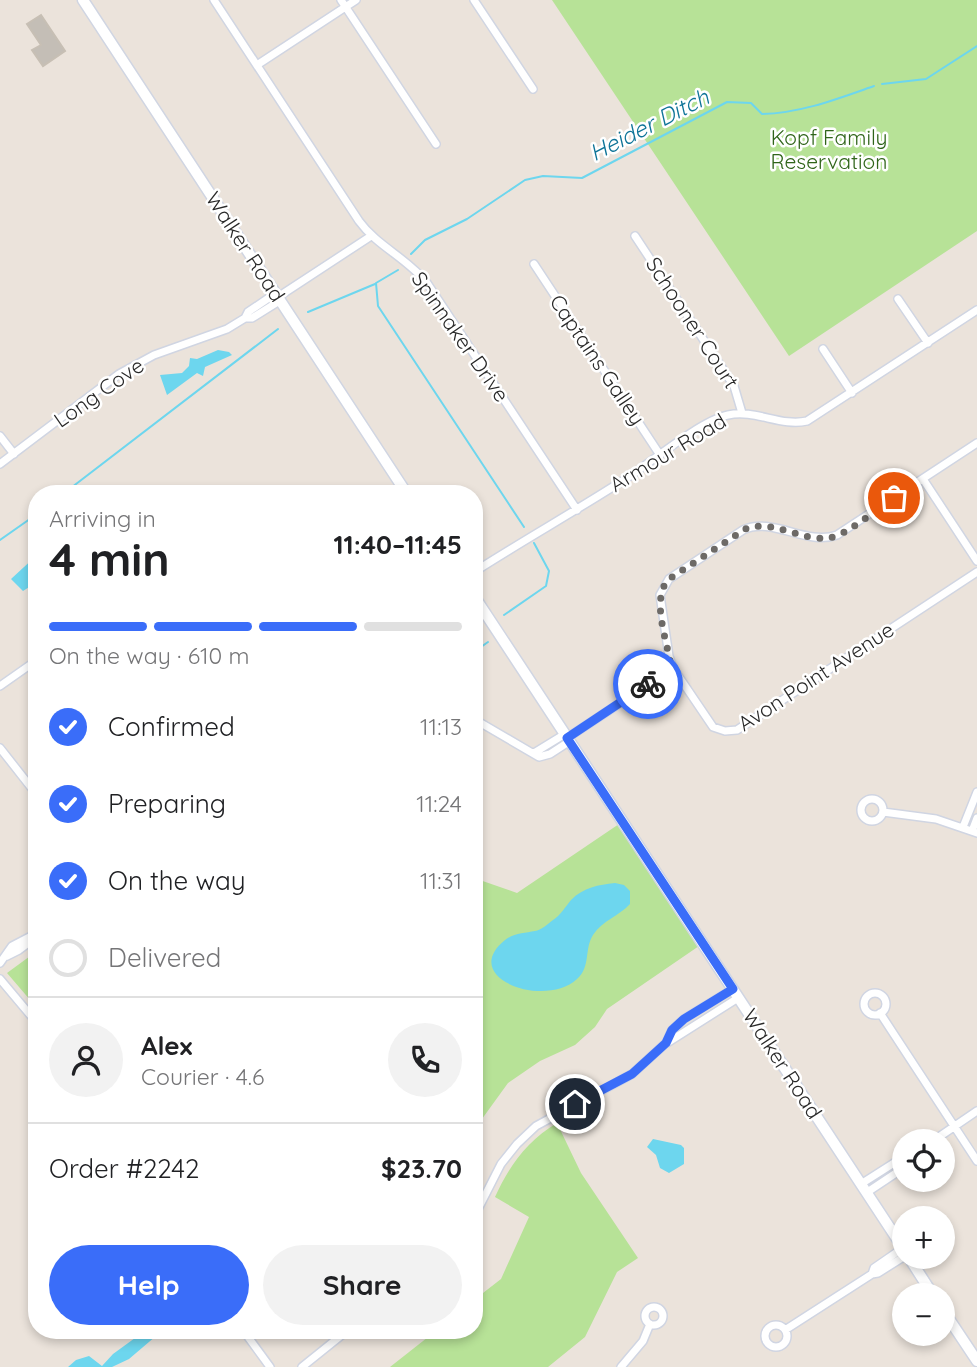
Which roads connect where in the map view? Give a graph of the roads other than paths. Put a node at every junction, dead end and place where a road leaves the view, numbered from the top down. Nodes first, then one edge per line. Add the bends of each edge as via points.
1 (83, 0) edge
2 (214, 0) edge
3 (356, 0) edge
4 (474, 0) edge
5 (344, 3) edge
6 (257, 65) junction
7 (533, 89) dead end
8 (436, 144) dead end
9 (371, 236) junction
10 (635, 236) dead end
11 (534, 264) dead end
12 (278, 297) junction
13 (898, 299) dead end
14 (977, 310) edge
15 (928, 343) junction
16 (823, 349) dead end
17 (852, 393) junction
18 (742, 413) junction
19 (0, 436) edge
20 (977, 443) edge
21 (14, 454) junction
22 (660, 456) junction
23 (0, 464) edge
24 (923, 479) junction
25 (401, 485) edge
26 (577, 510) junction
27 (977, 561) edge
28 (483, 566) edge
29 (977, 572) edge
30 (483, 609) edge
31 (28, 666) edge
32 (673, 668) junction
33 (0, 686) edge
34 (483, 724) edge
35 (567, 737) junction
36 (0, 748) edge
37 (28, 784) edge
38 (977, 792) edge
39 (883, 812) dead end
40 (977, 818) edge
41 (963, 827) junction
42 (974, 832) edge
43 (28, 942) edge
44 (0, 962) edge
45 (0, 979) edge
46 (736, 993) junction
47 (28, 1012) edge
48 (880, 1013) dead end
49 (977, 1111) edge
50 (954, 1126) junction
51 (950, 1129) edge
52 (977, 1161) edge
53 (892, 1166) edge
54 (892, 1174) edge
55 (863, 1188) junction
56 (483, 1199) edge
57 (892, 1233) edge
58 (892, 1259) edge
59 (650, 1324) dead end
60 (955, 1328) edge
61 (785, 1330) dead end
62 (250, 1339) edge
63 (337, 1339) edge
64 (977, 1361) edge
65 (270, 1367) edge
66 (302, 1367) edge
67 (621, 1367) edge
68 (967, 1367) edge

1 - 12 street, Walker Road
2 - 6 street, Spinnaker Drive
3 - 5 street
4 - 7 street
5 - 6 street
5 - 8 street
6 - 9 street, Spinnaker Drive
9 - 12 street, Long Cove
9 - 26 street, Spinnaker Drive via 427,283
10 - 18 street, Schooner Court via 734,386
11 - 22 street, Captains Galley
12 - 21 street, Long Cove via 247,312 227,329 155,355 119,374
12 - 25 street, Walker Road
13 - 15 street
14 - 15 street, Armour Road
15 - 17 street, Armour Road
16 - 17 street
17 - 18 street, Armour Road via 813,419 798,423
18 - 22 street, Armour Road via 715,420
19 - 21 street
20 - 24 street
21 - 23 street, Long Cove
22 - 26 street, Armour Road
24 - 27 street
24 - 32 street via 833,537 754,526 669,579 661,601
26 - 28 street, Armour Road
29 - 32 street, Avon Point Avenue via 737,730 713,727
30 - 35 street, Walker Road
31 - 33 street
32 - 35 street
34 - 35 street via 534,753
35 - 46 street, Walker Road
36 - 37 street
38 - 41 street
39 - 41 street
40 - 42 street
41 - 42 street
43 - 44 street
45 - 47 street
46 - 55 street, Walker Road
46 - 56 street via 684,1019 632,1074 536,1126 501,1164
48 - 50 street
49 - 50 street
50 - 51 street
50 - 52 street
53 - 55 street
54 - 55 street
55 - 57 street, Walker Road
58 - 61 street
59 - 67 street via 643,1341
60 - 64 street
62 - 65 street
63 - 66 street
64 - 68 street

